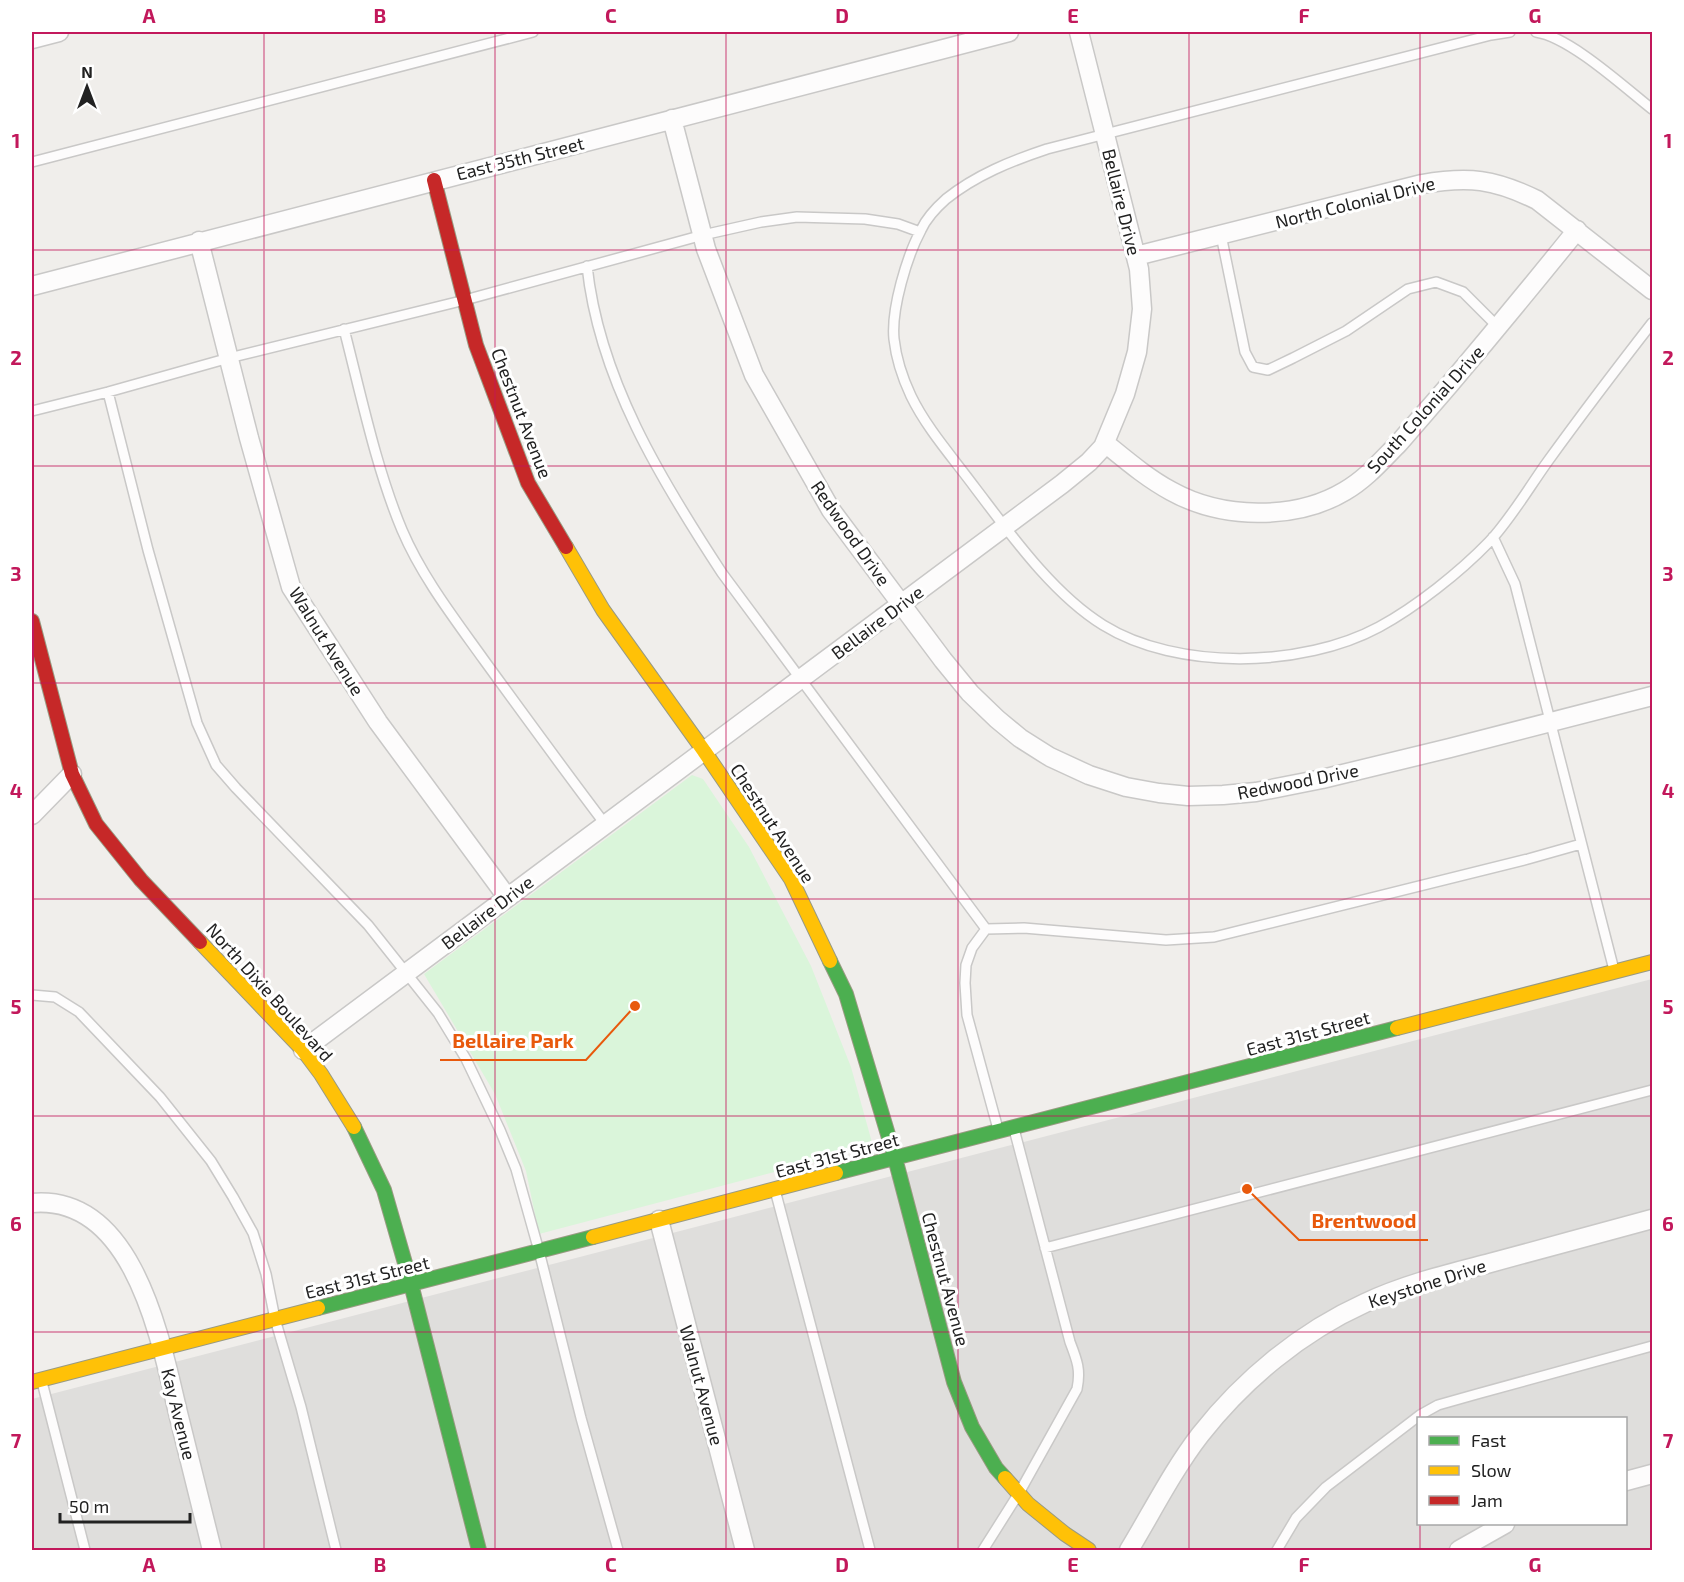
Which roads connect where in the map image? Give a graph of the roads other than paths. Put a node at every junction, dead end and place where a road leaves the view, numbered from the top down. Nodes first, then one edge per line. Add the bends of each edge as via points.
1 (59, 32) edge
2 (533, 32) edge
3 (1009, 32) edge
4 (1079, 32) edge
5 (1510, 32) edge
6 (1536, 32) edge
7 (32, 39) edge
8 (1653, 109) edge
9 (672, 119) junction
10 (1105, 134) junction
11 (32, 162) edge
12 (434, 180) junction
13 (1577, 230) junction
14 (920, 232) junction
15 (703, 235) junction
16 (1221, 235) junction
17 (200, 241) junction
18 (1136, 256) junction
19 (586, 266) junction
20 (32, 286) edge
21 (1653, 290) edge
22 (465, 300) junction
23 (1653, 323) edge
24 (1498, 327) junction
25 (344, 329) junction
26 (229, 358) junction
27 (108, 392) junction
28 (32, 411) edge
29 (1105, 443) junction
30 (1004, 527) junction
31 (1492, 537) junction
32 (901, 604) junction
33 (32, 621) edge
34 (800, 679) junction
35 (1653, 696) edge
36 (1550, 722) junction
37 (704, 751) junction
38 (72, 774) junction
39 (32, 815) edge
40 (605, 824) junction
41 (1581, 844) junction
42 (507, 897) junction
43 (986, 929) junction
44 (1653, 962) edge
45 (1614, 972) junction
46 (406, 973) junction
47 (32, 995) edge
48 (303, 1050) junction
49 (1653, 1090) edge
50 (1013, 1128) junction
51 (999, 1132) junction
52 (896, 1158) junction
53 (774, 1190) junction
54 (32, 1203) edge
55 (1653, 1219) edge
56 (659, 1220) junction
57 (1045, 1248) junction
58 (539, 1251) junction
59 (411, 1284) junction
60 (275, 1319) junction
61 (1653, 1346) edge
62 (162, 1348) junction
63 (37, 1381) edge
64 (1417, 1417) edge
65 (1417, 1417) edge
66 (1653, 1474) edge
67 (1627, 1481) edge
68 (1018, 1493) junction
69 (1503, 1525) edge
70 (85, 1551) edge
71 (212, 1551) edge
72 (336, 1551) edge
73 (478, 1551) edge
74 (618, 1551) edge
75 (745, 1551) edge
76 (870, 1551) edge
77 (982, 1551) edge
78 (1089, 1551) edge
79 (1129, 1551) edge
80 (1277, 1551) edge
81 (1460, 1551) edge

1 - 7 street
2 - 11 lane
3 - 9 street, East 35th Street
4 - 10 street, Bellaire Drive
5 - 10 lane
6 - 8 lane via 1550,35 1575,50
9 - 12 street, East 35th Street
9 - 15 street, Redwood Drive
10 - 14 lane via 1047,149 977,178 944,201
10 - 18 street, Bellaire Drive
12 - 17 street, East 35th Street
12 - 22 street, Chestnut Avenue
13 - 16 street, North Colonial Drive via 1516,189 1497,183 1450,179
13 - 21 street, North Colonial Drive
13 - 24 street, South Colonial Drive
14 - 15 lane via 865,219 796,217
14 - 30 lane via 896,308 894,338 899,363 912,397 930,427
15 - 19 lane
15 - 32 street, Redwood Drive via 754,375 831,510
16 - 18 street, North Colonial Drive
16 - 24 lane via 1245,352 1253,367 1268,370 1346,331 1408,289 1436,282 1463,292
17 - 20 street, East 35th Street
17 - 26 street, Walnut Avenue
18 - 29 street, Bellaire Drive via 1142,309 1137,352
19 - 22 lane
19 - 34 lane via 609,366 655,463 722,573
22 - 25 lane
22 - 37 street, Chestnut Avenue via 477,345 528,483 603,610
23 - 31 lane via 1596,393
24 - 29 street, South Colonial Drive via 1379,464 1345,491 1301,509 1256,513 1194,502 1144,474
25 - 26 lane
25 - 40 lane via 378,459 402,530 420,566 447,609
26 - 27 lane
26 - 42 street, Walnut Avenue via 291,586 378,722
27 - 28 lane
27 - 46 lane via 197,723 216,765 368,925
29 - 30 street, Bellaire Drive via 1089,462
30 - 31 lane via 1052,581 1102,624 1148,645 1225,658 1304,653 1354,639 1424,598
30 - 32 street, Bellaire Drive
31 - 36 lane via 1515,584
32 - 34 street, Bellaire Drive
32 - 36 street, Redwood Drive via 970,693 1020,738 1050,757 1126,787 1188,796 1256,792
33 - 38 street, North Dixie Boulevard
34 - 37 street, Bellaire Drive
34 - 43 lane
35 - 36 street, Redwood Drive
36 - 41 lane
37 - 40 street, Bellaire Drive
37 - 52 street, Chestnut Avenue via 791,879 846,994
38 - 39 street
38 - 48 street, North Dixie Boulevard via 96,824 141,880
40 - 42 street, Bellaire Drive
41 - 43 lane via 1214,937 1166,940 1024,928
41 - 45 lane
42 - 46 street, Bellaire Drive
43 - 51 lane via 972,948 965,983 968,1015
44 - 45 street, East 31st Street
45 - 50 street, East 31st Street
46 - 48 street, Bellaire Drive
46 - 58 lane via 438,1013 479,1084 516,1169
47 - 60 lane via 55,997 79,1012 160,1096 210,1161 253,1233
48 - 59 street, North Dixie Boulevard via 355,1128 384,1190
49 - 57 lane
50 - 51 street, East 31st Street
50 - 57 lane
51 - 52 street, East 31st Street
52 - 53 street, East 31st Street
52 - 68 street, Chestnut Avenue via 954,1382 972,1427 996,1468
53 - 56 street, East 31st Street
53 - 76 lane
54 - 62 street, Kay Avenue via 58,1204 75,1210 109,1236 136,1274
55 - 79 street, Keystone Drive via 1410,1285 1364,1303 1322,1326 1274,1360 1217,1415 1184,1457
56 - 58 street, East 31st Street
56 - 75 street, Walnut Avenue
57 - 68 lane via 1080,1376 1077,1389
58 - 59 street, East 31st Street
58 - 74 lane
59 - 60 street, East 31st Street
59 - 73 street, North Dixie Boulevard
60 - 62 street, East 31st Street
60 - 72 lane
61 - 65 lane via 1438,1405
62 - 63 street, East 31st Street
62 - 71 street, Kay Avenue
63 - 70 lane
64 - 80 lane via 1326,1486 1296,1518
66 - 67 street
68 - 77 lane
68 - 78 street, Chestnut Avenue
69 - 81 street

